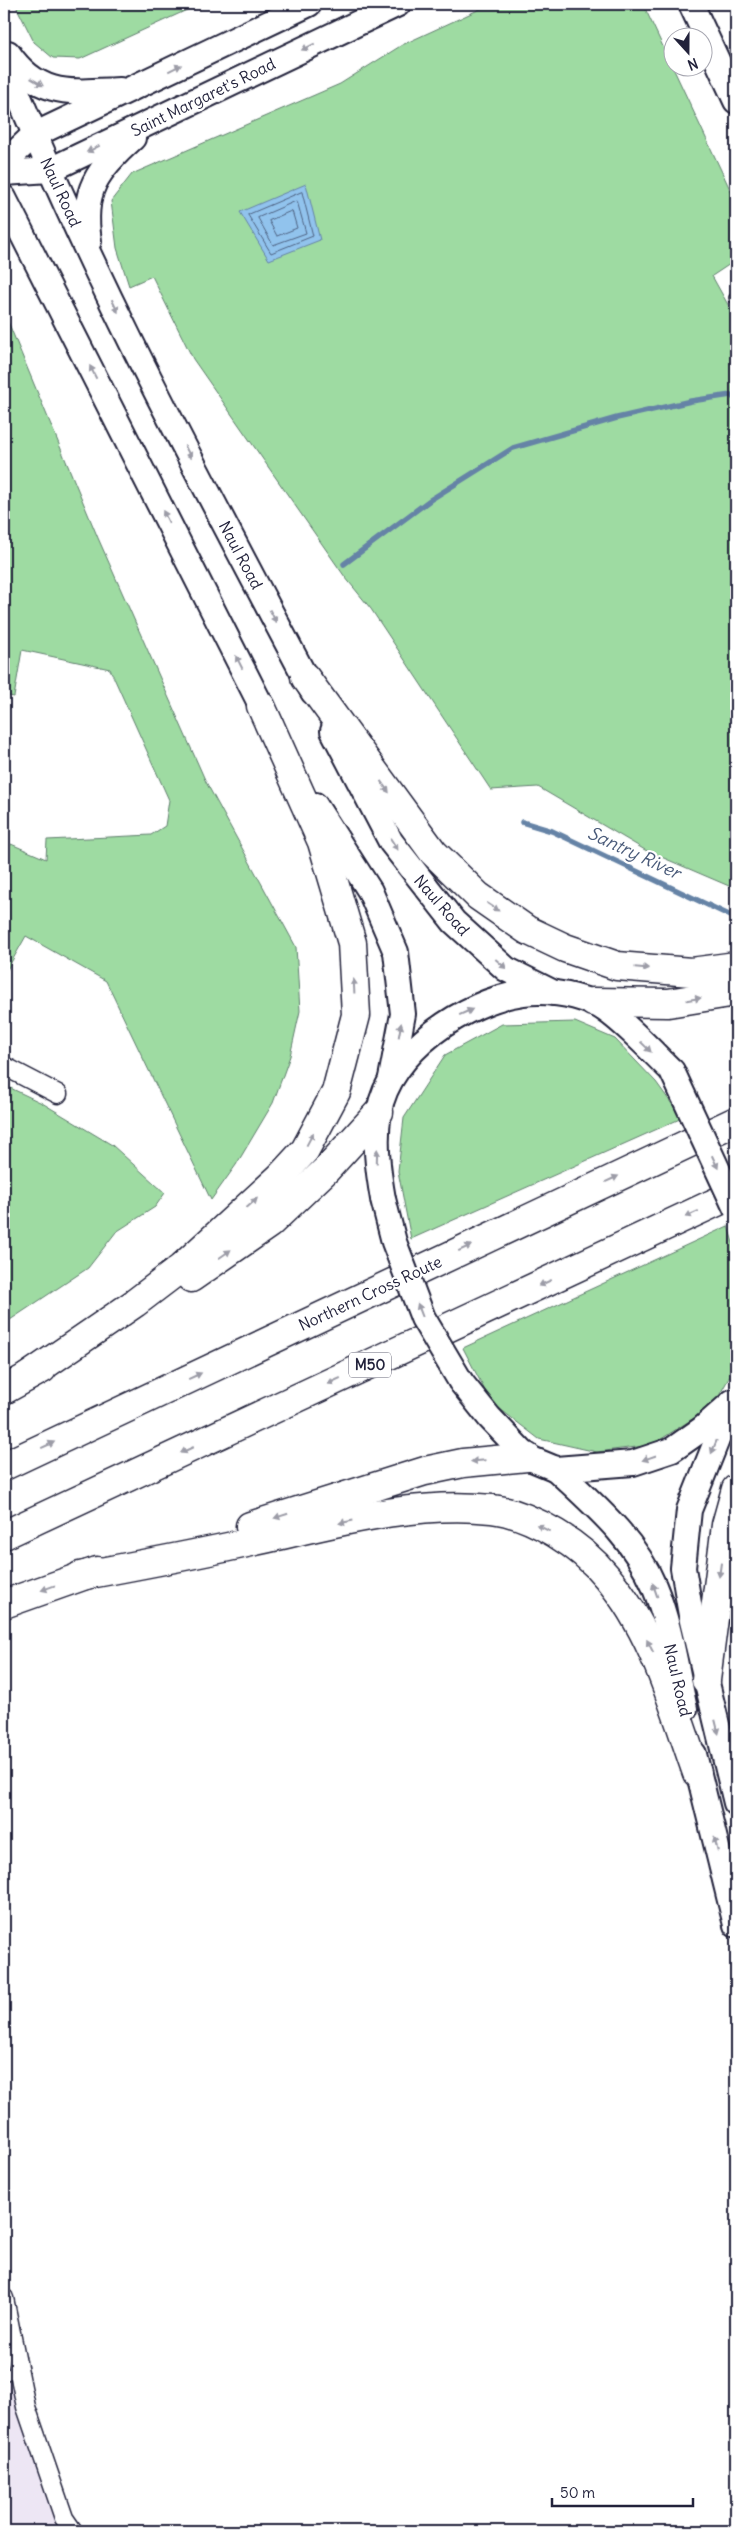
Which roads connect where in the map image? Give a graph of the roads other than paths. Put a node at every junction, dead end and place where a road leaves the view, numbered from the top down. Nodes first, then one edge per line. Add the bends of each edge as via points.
1 (308, 4) edge
2 (398, 4) edge
3 (691, 4) edge
4 (4, 48) edge
5 (4, 60) edge
6 (131, 89) junction
7 (736, 101) edge
8 (153, 121) junction
9 (34, 135) junction
10 (4, 163) edge
11 (50, 170) junction
12 (4, 173) edge
13 (4, 198) edge
14 (93, 262) junction
15 (305, 677) junction
16 (261, 706) junction
17 (736, 966) edge
18 (736, 992) edge
19 (554, 993) junction
20 (593, 1002) junction
21 (4, 1066) edge
22 (391, 1078) junction
23 (58, 1094) dead end
24 (379, 1112) junction
25 (736, 1120) edge
26 (736, 1193) edge
27 (736, 1209) edge
28 (27, 1377) junction
29 (4, 1390) edge
30 (734, 1399) edge
31 (527, 1457) junction
32 (4, 1466) edge
33 (556, 1468) junction
34 (736, 1489) edge
35 (4, 1535) edge
36 (80, 1576) junction
37 (4, 1604) edge
38 (706, 1680) junction
39 (697, 1773) junction
40 (736, 1803) edge
41 (736, 1925) edge
42 (4, 2298) edge
43 (11, 2373) edge
44 (74, 2531) edge

6 -> 1 main road
2 -> 8 main road, Saint Margaret's Road
3 - 7 main road
4 -> 6 main road via 21,72 47,87 71,92
5 - 9 main road, Naul Road
6 - 9 main road
8 -> 11 main road, Saint Margaret's Road
8 - 14 main road via 111,158 92,186 86,204
9 - 10 main road
9 - 11 main road, Naul Road
11 - 12 main road, Saint Margaret's Road
11 - 14 main road, Naul Road
16 -> 13 main road
14 -> 15 main road, Naul Road
15 -> 17 highway via 432,852 478,896 527,930 565,948 618,966 691,972
15 -> 19 main road, Naul Road via 392,842 422,884 454,922 506,970
22 -> 16 main road via 403,1014 396,952 370,891 318,809
28 -> 16 highway via 181,1268 280,1177 304,1150 336,1092 356,1016 352,943 322,842
20 -> 18 highway via 668,1003
19 - 20 main road
22 -> 19 main road via 426,1037 458,1015 490,1001 523,993
20 -> 27 main road, bridge via 621,1022 672,1071
21 - 23 street
22 - 24 main road
28 -> 24 highway via 142,1312 269,1224 326,1170
31 -> 24 main road, bridge via 489,1418 461,1382 423,1318 394,1242 382,1199 377,1165
32 -> 25 highway, Northern Cross Route
26 -> 35 highway, M50
28 - 29 highway
30 -> 33 main road via 702,1429 672,1450 633,1463
30 -> 38 main road, Naul Road via 689,1510 683,1568
31 - 33 main road
31 -> 36 highway via 463,1463 425,1471
39 -> 33 main road, Naul Road via 686,1711 655,1587 618,1528
34 -> 38 highway via 726,1525
36 -> 37 highway
39 -> 36 highway via 655,1656 638,1622 607,1576 568,1540 528,1520 494,1509 394,1512
38 -> 40 main road, Naul Road
41 -> 39 main road, Naul Road
42 - 43 street
43 - 44 street via 64,2518

